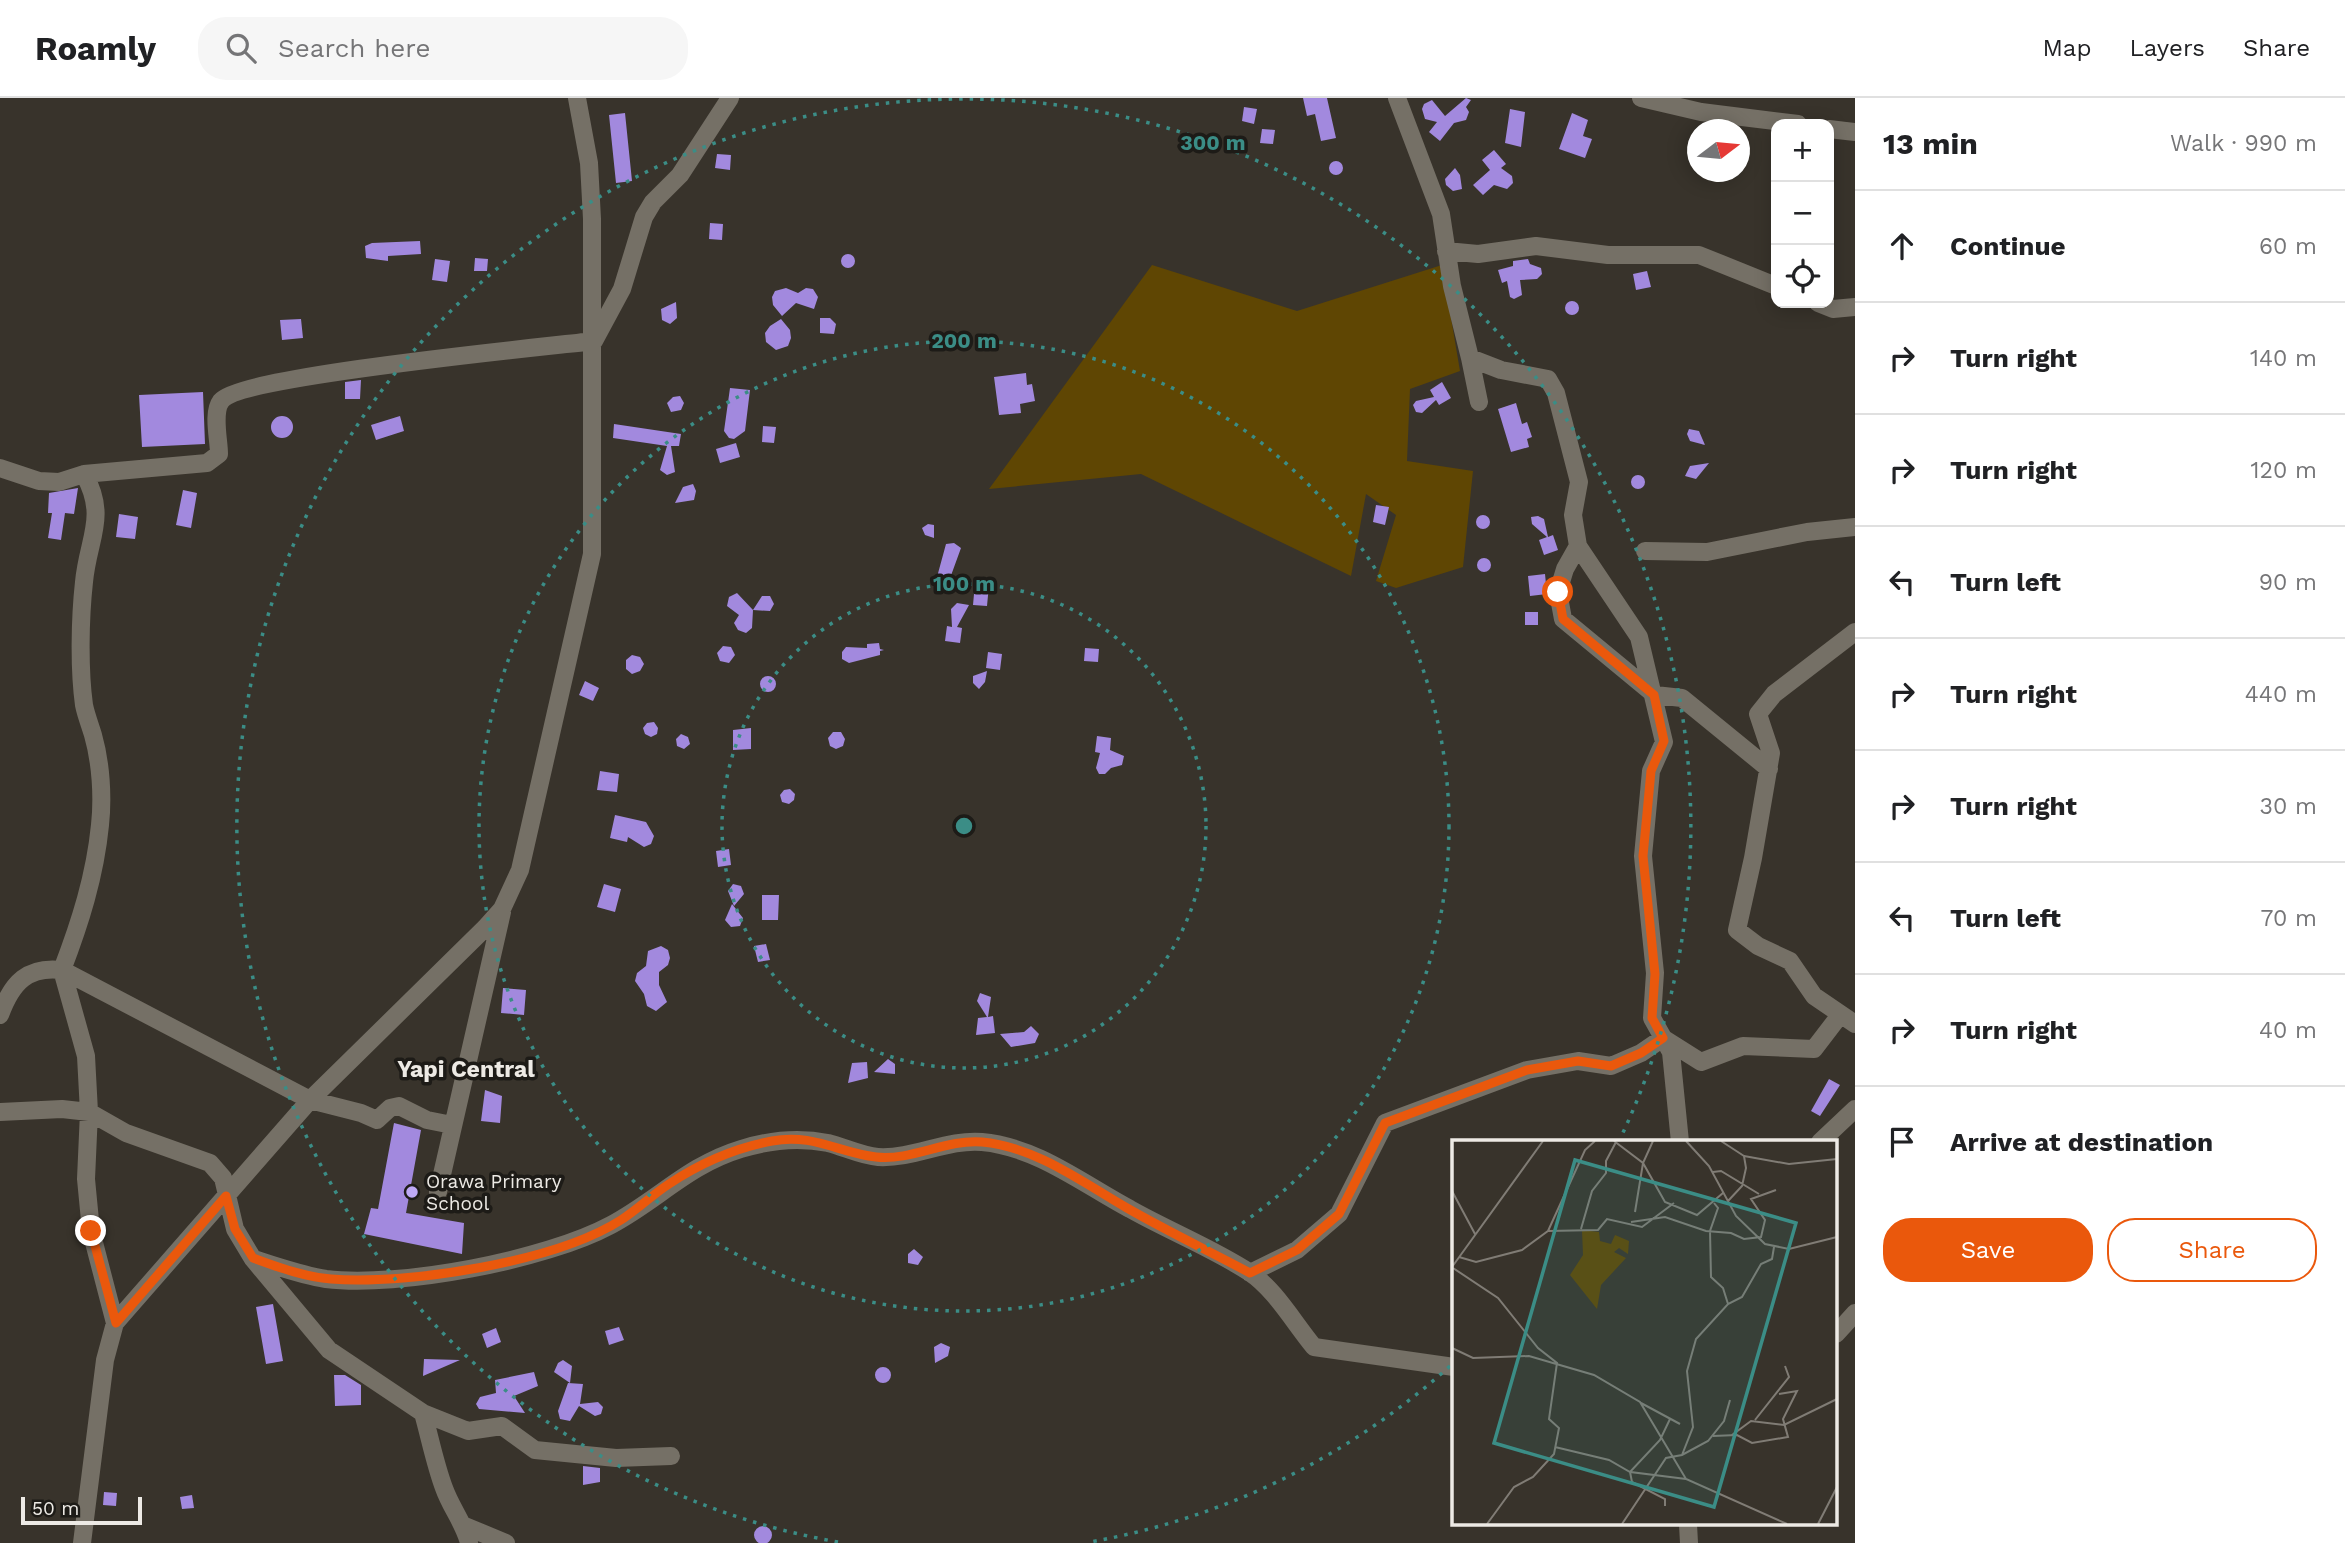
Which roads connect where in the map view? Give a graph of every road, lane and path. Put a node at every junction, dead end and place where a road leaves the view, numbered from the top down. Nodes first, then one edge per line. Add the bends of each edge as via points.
1 (577, 98) edge
2 (730, 98) edge
3 (1397, 98) edge
4 (1640, 98) edge
5 (1771, 121) edge
6 (1834, 130) edge
7 (1855, 132) edge
8 (1446, 251) junction
9 (1771, 284) edge
10 (1855, 307) edge
11 (1830, 308) edge
12 (594, 341) junction
13 (1470, 358) junction
14 (1479, 402) dead end
15 (0, 468) edge
16 (84, 474) junction
17 (1855, 527) edge
18 (1578, 546) junction
19 (1645, 551) dead end
20 (1855, 632) edge
21 (1654, 695) junction
22 (1769, 769) junction
23 (502, 909) junction
24 (62, 970) junction
25 (0, 1015) edge
26 (1848, 1019) edge
27 (1663, 1038) junction
28 (310, 1100) junction
29 (1855, 1109) edge
30 (0, 1112) edge
31 (89, 1112) junction
32 (452, 1125) junction
33 (1680, 1140) edge
34 (1822, 1140) edge
35 (438, 1192) dead end
36 (226, 1196) junction
37 (253, 1258) junction
38 (1250, 1273) junction
39 (1855, 1313) edge
40 (116, 1323) junction
41 (1838, 1333) edge
42 (1452, 1367) edge
43 (423, 1413) junction
44 (671, 1455) dead end
45 (467, 1535) edge
46 (82, 1543) edge
47 (506, 1543) edge

1 - 12 street via 589,163
2 - 12 street via 680,176 644,217 622,289
3 - 8 street via 1441,214
4 - 5 street
6 - 7 street
8 - 9 street via 1478,254 1536,246 1608,256 1699,255
8 - 13 street
10 - 11 street
12 - 16 street via 373,368 242,391 220,402 216,459 198,465
12 - 23 street via 591,565 520,870
13 - 14 street
13 - 18 street via 1501,370 1548,379 1556,393 1578,482 1573,515
15 - 16 street via 51,482
16 - 24 street via 96,502 97,520 84,581 83,672 84,704 100,771 100,824 80,924
17 - 19 street via 1707,552
18 - 21 street via 1639,636
18 - 21 street via 1558,592 1563,619
20 - 22 street via 1774,694 1758,714 1771,753
21 - 22 street via 1682,698
21 - 27 street via 1664,741 1651,771 1643,856 1655,974 1652,1018
22 - 26 street via 1737,930 1790,961 1814,996
23 - 28 street
23 - 32 street
24 - 25 street via 29,972
24 - 28 street
24 - 31 street via 83,1043
26 - 27 street via 1814,1049 1743,1046 1701,1062
27 - 33 street via 1671,1052
27 - 38 street via 1611,1066 1578,1061 1527,1070 1385,1123 1339,1214 1297,1250
28 - 32 street via 377,1120 399,1106 427,1120
28 - 36 street
29 - 34 street
30 - 31 street
31 - 36 street via 126,1133 210,1163 223,1178
31 - 40 street via 86,1178 91,1231
32 - 35 street
36 - 37 street via 235,1229
36 - 40 street
37 - 38 street via 303,1275 356,1280 442,1274 511,1259 599,1232 703,1164 740,1149 800,1139 876,1157 962,1143 998,1144 1061,1168
37 - 43 street via 329,1350
38 - 42 street via 1314,1347
39 - 41 street
40 - 46 street via 105,1360
43 - 44 street via 468,1431 502,1426 535,1450 616,1458
43 - 45 street via 443,1487
45 - 47 street

